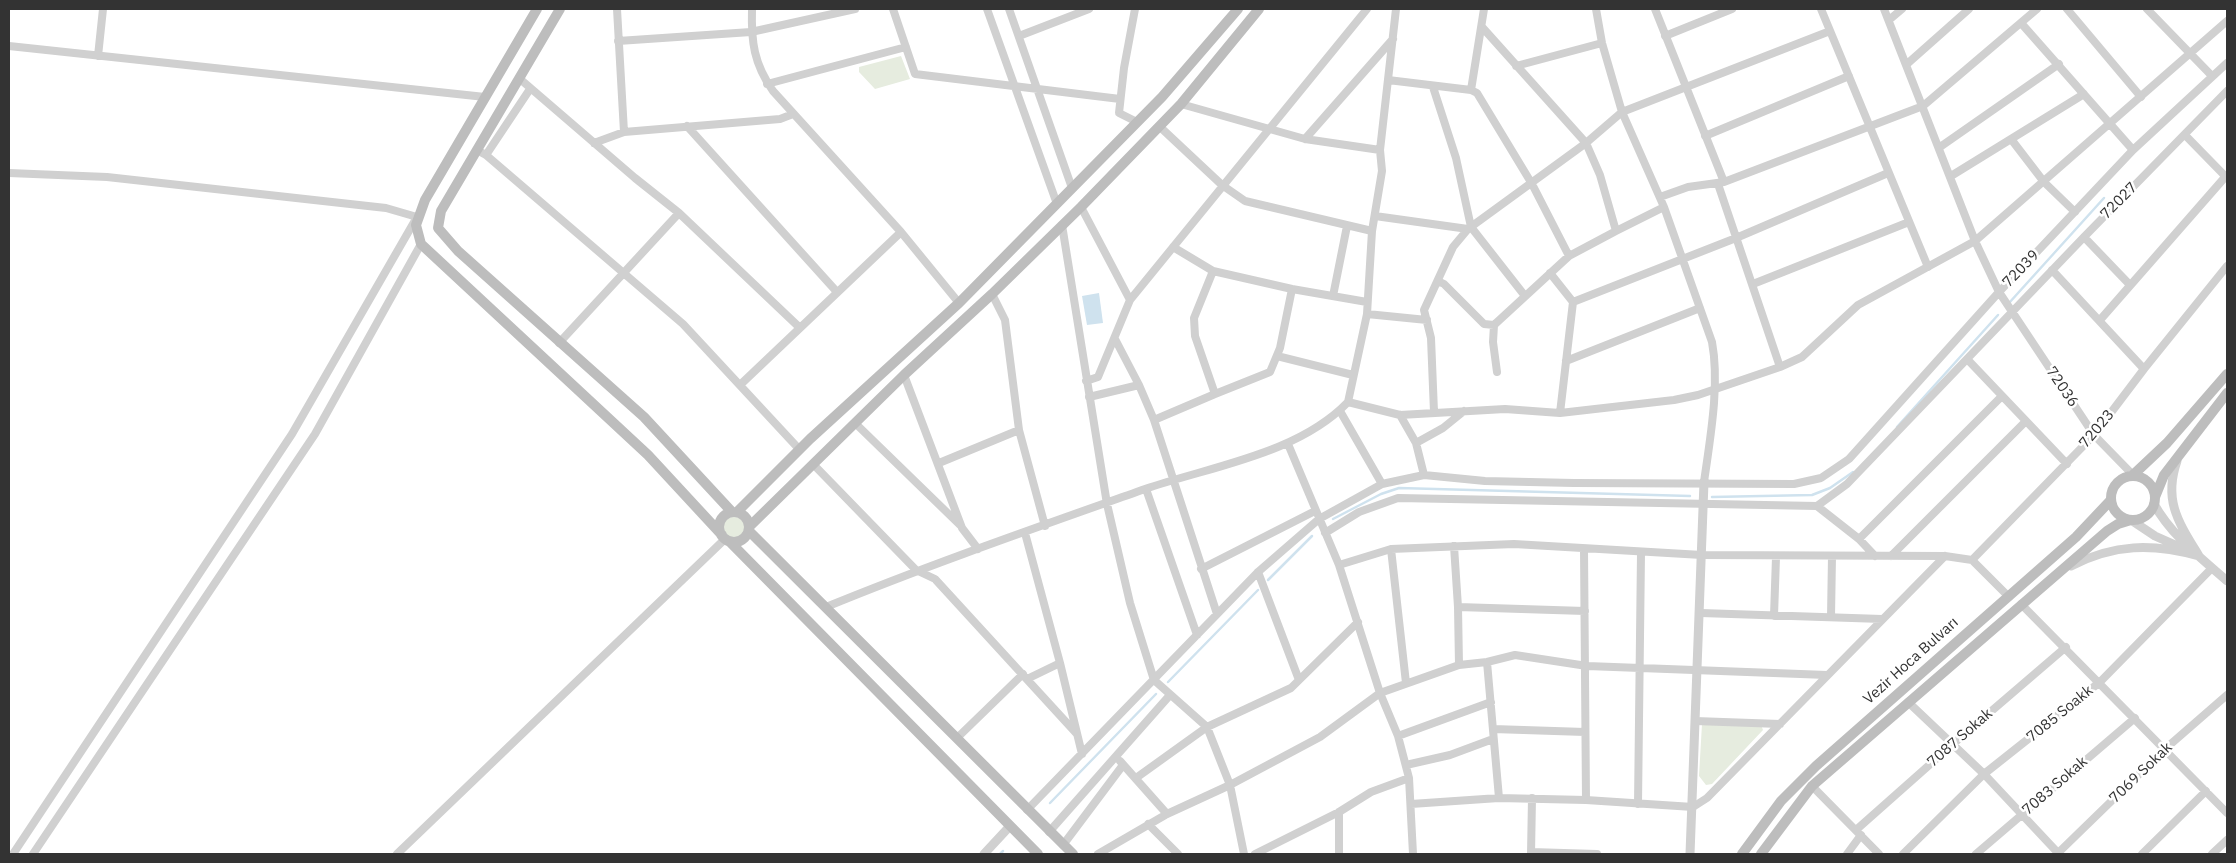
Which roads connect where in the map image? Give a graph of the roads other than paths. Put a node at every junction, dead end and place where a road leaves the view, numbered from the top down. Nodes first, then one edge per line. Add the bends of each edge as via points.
1 (103, 9) edge
2 (537, 9) edge
3 (560, 9) edge
4 (618, 9) edge
5 (752, 9) edge
6 (855, 9) edge
7 (893, 9) edge
8 (987, 9) edge
9 (1009, 9) edge
10 (1089, 9) edge
11 (1135, 9) edge
12 (1238, 9) edge
13 (1259, 9) edge
14 (1367, 9) edge
15 (1396, 9) edge
16 (1484, 9) edge
17 (1596, 9) edge
18 (1655, 9) edge
19 (1732, 9) edge
20 (1821, 9) edge
21 (1884, 9) edge
22 (1902, 9) edge
23 (1969, 9) edge
24 (2037, 9) edge
25 (2067, 9) edge
26 (2147, 9) edge
27 (1889, 20) junction
28 (2227, 21) edge
29 (2021, 23) junction
30 (1482, 27) junction
31 (1830, 31) junction
32 (751, 32) junction
33 (1019, 36) junction
34 (1665, 36) junction
35 (1393, 38) junction
36 (618, 40) junction
37 (1602, 43) junction
38 (9, 46) edge
39 (906, 46) junction
40 (2190, 54) junction
41 (98, 56) junction
42 (1907, 64) junction
43 (2059, 64) junction
44 (2227, 64) edge
45 (1516, 66) junction
46 (1849, 76) junction
47 (2212, 76) junction
48 (520, 79) junction
49 (1388, 80) junction
50 (768, 84) junction
51 (1014, 86) junction
52 (1433, 87) junction
53 (1685, 87) junction
54 (530, 89) junction
55 (1037, 89) junction
56 (1471, 90) junction
57 (2227, 91) edge
58 (2084, 94) junction
59 (485, 97) junction
60 (2141, 97) junction
61 (1120, 99) junction
62 (1181, 104) junction
63 (1923, 106) junction
64 (1622, 112) junction
65 (793, 114) junction
66 (1137, 122) junction
67 (2110, 125) junction
68 (688, 126) junction
69 (1159, 126) junction
70 (1869, 126) junction
71 (1270, 129) junction
72 (624, 132) junction
73 (2184, 135) junction
74 (1705, 136) junction
75 (1306, 139) junction
76 (2012, 139) junction
77 (594, 144) junction
78 (1586, 144) junction
79 (1940, 147) junction
80 (1380, 150) junction
81 (2133, 150) junction
82 (482, 153) junction
83 (9, 173) edge
84 (1888, 173) junction
85 (1951, 176) junction
86 (2227, 177) edge
87 (2044, 182) junction
88 (1721, 183) junction
89 (1532, 184) junction
90 (1222, 185) junction
91 (1072, 188) junction
92 (1660, 197) junction
93 (1056, 204) junction
94 (1081, 207) junction
95 (1664, 207) junction
96 (2075, 212) junction
97 (679, 213) junction
98 (1375, 216) junction
99 (417, 217) junction
100 (1909, 222) junction
101 (1062, 224) junction
102 (1347, 226) junction
103 (1470, 228) junction
104 (1616, 230) junction
105 (1372, 231) junction
106 (901, 232) junction
107 (2084, 237) junction
108 (1736, 238) junction
109 (1976, 242) junction
110 (421, 244) junction
111 (1173, 247) junction
112 (1569, 256) junction
113 (1683, 258) junction
114 (2227, 266) edge
115 (1928, 267) junction
116 (2052, 270) junction
117 (1213, 271) junction
118 (621, 273) junction
119 (1550, 273) junction
120 (1438, 281) junction
121 (1753, 284) junction
122 (2130, 285) junction
123 (1292, 289) junction
124 (837, 292) junction
125 (1999, 292) junction
126 (992, 294) junction
127 (1333, 296) junction
128 (1525, 296) junction
129 (1130, 300) junction
130 (1368, 302) junction
131 (1573, 302) junction
132 (959, 303) junction
133 (1700, 308) junction
134 (1367, 314) junction
135 (2012, 314) junction
136 (1427, 320) junction
137 (2100, 320) junction
138 (1494, 325) junction
139 (799, 327) junction
140 (1114, 338) junction
141 (559, 343) junction
142 (1277, 356) junction
143 (1968, 360) junction
144 (1566, 361) junction
145 (1780, 367) junction
146 (2144, 369) junction
147 (1497, 372) dead end
148 (2227, 374) edge
149 (904, 375) junction
150 (1353, 375) junction
151 (1086, 381) junction
152 (740, 385) junction
153 (1139, 385) junction
154 (1713, 390) junction
155 (2227, 393) edge
156 (1216, 394) junction
157 (2002, 396) junction
158 (1089, 397) junction
159 (1348, 402) junction
160 (1340, 411) junction
161 (1464, 411) junction
162 (1434, 412) junction
163 (1560, 413) junction
164 (1400, 415) junction
165 (1154, 420) junction
166 (2026, 421) junction
167 (854, 423) junction
168 (1019, 430) junction
169 (2094, 435) junction
170 (1416, 442) junction
171 (1288, 444) junction
172 (799, 449) junction
173 (2180, 451) junction
174 (938, 463) junction
175 (814, 464) junction
176 (2066, 464) junction
177 (1424, 475) junction
178 (2134, 475) junction
179 (1173, 481) junction
180 (1704, 482) junction
181 (1382, 484) junction
182 (1146, 489) junction
183 (723, 501) junction
184 (748, 501) junction
185 (2110, 501) junction
186 (2155, 501) junction
187 (1107, 504) junction
188 (1703, 506) junction
189 (1817, 506) junction
190 (1315, 511) junction
191 (735, 512) junction
192 (761, 515) junction
193 (1319, 519) junction
194 (2131, 520) junction
195 (1045, 526) junction
196 (962, 528) junction
197 (749, 529) junction
198 (1325, 532) junction
199 (1025, 533) junction
200 (725, 538) junction
201 (1859, 539) junction
202 (763, 544) junction
203 (1454, 546) junction
204 (978, 549) junction
205 (1391, 549) junction
206 (1584, 549) junction
207 (1641, 553) junction
208 (1702, 555) junction
209 (1832, 556) junction
210 (1875, 556) junction
211 (1890, 556) junction
212 (1946, 556) junction
213 (2199, 556) junction
214 (1776, 557) dead end
215 (1972, 560) junction
216 (1340, 566) junction
217 (2212, 568) junction
218 (1201, 569) junction
219 (916, 570) junction
220 (2060, 571) junction
221 (1258, 572) junction
222 (2227, 581) edge
223 (2009, 597) junction
224 (2021, 604) junction
225 (1458, 606) junction
226 (826, 607) junction
227 (1586, 611) junction
228 (1701, 613) junction
229 (1217, 614) junction
230 (1774, 616) junction
231 (1831, 617) junction
232 (1882, 619) junction
233 (1358, 622) junction
234 (1197, 635) junction
235 (2066, 647) junction
236 (1487, 662) junction
237 (1060, 663) junction
238 (1459, 665) junction
239 (1587, 666) junction
240 (1640, 667) junction
241 (1697, 671) junction
242 (1827, 675) junction
243 (1025, 676) junction
244 (1154, 680) junction
245 (1299, 680) junction
246 (2100, 682) junction
247 (1406, 683) junction
248 (1380, 693) junction
249 (1170, 695) junction
250 (2227, 695) edge
251 (1491, 702) junction
252 (1908, 702) junction
253 (2134, 718) junction
254 (1695, 722) junction
255 (1780, 724) junction
256 (1207, 727) junction
257 (1493, 729) junction
258 (1585, 732) junction
259 (1077, 734) junction
260 (1398, 736) junction
261 (957, 738) junction
262 (1493, 739) junction
263 (1953, 744) junction
264 (2165, 749) junction
265 (1082, 754) junction
266 (1116, 757) junction
267 (1123, 765) junction
268 (1406, 766) junction
269 (1984, 774) junction
270 (1136, 778) junction
271 (1409, 778) junction
272 (1230, 785) junction
273 (1812, 786) junction
274 (2206, 791) junction
275 (1499, 798) junction
276 (1532, 798) junction
277 (1586, 800) junction
278 (1411, 804) junction
279 (1638, 804) junction
280 (1693, 807) junction
281 (1027, 810) junction
282 (1340, 812) junction
283 (2227, 813) edge
284 (1167, 814) junction
285 (2022, 814) junction
286 (1148, 824) junction
287 (1010, 826) junction
288 (1050, 832) junction
289 (1859, 833) junction
290 (2227, 840) edge
291 (1063, 845) junction
292 (1269, 847) junction
293 (1531, 853) edge
294 (12, 854) edge
295 (33, 854) edge
296 (397, 854) edge
297 (984, 854) edge
298 (1037, 854) edge
299 (1073, 854) edge
300 (1098, 854) edge
301 (1178, 854) edge
302 (1244, 854) edge
303 (1255, 854) edge
304 (1276, 854) edge
305 (1339, 854) edge
306 (1413, 854) edge
307 (1597, 854) edge
308 (1690, 854) edge
309 (1742, 854) edge
310 (1761, 854) edge
311 (1847, 854) edge
312 (1879, 854) edge
313 (1903, 854) edge
314 (1976, 854) edge
315 (2058, 854) edge
316 (2142, 854) edge
317 (2212, 854) edge

1 - 41 street
2 - 59 main road
3 - 48 main road
4 - 36 street
5 - 32 street
6 - 32 street
7 - 39 street
8 - 51 street
9 - 33 street
10 - 33 street
11 - 61 street
12 - 66 main road
13 - 62 main road
14 - 71 street
15 - 35 street
16 - 30 street
17 - 37 street
18 - 34 street
19 - 34 street
20 - 31 street
21 - 27 street, 72036
22 - 27 street
23 - 42 street
24 - 29 street
25 - 60 street
26 - 40 street
27 - 42 street, 72036
28 - 40 street
29 - 43 street
29 - 63 street
30 - 45 street
30 - 56 street
31 - 46 street
31 - 53 street
32 - 36 street
32 - 50 street via 757,64
33 - 55 street
34 - 53 street
35 - 49 street
35 - 75 street
36 - 72 street
37 - 45 street
37 - 64 street
38 - 41 street
39 - 50 street
39 - 51 street via 915,74
40 - 47 street
40 - 60 street
41 - 59 street
42 - 63 street, 72036
43 - 58 street
43 - 79 street
44 - 47 street, 72039
45 - 78 street
46 - 70 street
46 - 74 street
47 - 81 street, 72039
48 - 54 street
48 - 82 main road
49 - 52 street
49 - 80 street
50 - 65 street
51 - 55 street
51 - 93 street
52 - 56 street
52 - 103 street via 1456,158
53 - 64 street
53 - 74 street
54 - 77 street
54 - 82 street
55 - 61 street
55 - 91 street
56 - 89 street via 1477,93
57 - 73 street, 72027
58 - 67 street
58 - 76 street
59 - 99 main road
60 - 67 street
61 - 66 street via 1119,113
62 - 69 main road
62 - 71 street
63 - 70 street
63 - 79 street, 72036
64 - 78 street
64 - 92 street
65 - 68 street via 780,119
65 - 106 street
66 - 91 main road
67 - 81 street
67 - 87 street
68 - 72 street
68 - 124 street
69 - 90 street
69 - 94 main road
70 - 84 street
70 - 88 street
71 - 75 street
71 - 90 street
72 - 77 street
73 - 86 street
73 - 107 street, 72027
74 - 88 street
75 - 80 street
76 - 85 street
76 - 87 street
77 - 97 street
78 - 89 street
78 - 104 street via 1600,175
79 - 85 street, 72036
80 - 98 street via 1382,171
81 - 96 street, 72039
82 - 118 street
82 - 141 main road via 441,211 438,228 458,251
83 - 99 street via 107,177 386,208
84 - 100 street
84 - 108 street
85 - 109 street, 72036
86 - 122 street
87 - 96 street
87 - 109 street
88 - 92 street via 1688,187
88 - 108 street
89 - 103 street
89 - 112 street
90 - 102 street via 1244,201
90 - 111 street
91 - 93 main road
92 - 95 street
93 - 132 main road
94 - 101 main road
94 - 129 street
95 - 104 street
95 - 113 street
96 - 125 street, 72039
97 - 118 street
97 - 139 street
98 - 103 street
98 - 105 street
99 - 110 main road
99 - 294 street via 292,434
100 - 115 street
100 - 121 street
101 - 126 main road
101 - 151 street
102 - 105 street
102 - 127 street
103 - 120 street via 1453,247
103 - 128 street
104 - 112 street
105 - 130 street
106 - 124 street
106 - 132 street
107 - 116 street, 72027
107 - 122 street
108 - 113 street
108 - 121 street
109 - 115 street
109 - 125 street, 72036
110 - 200 main road via 648,455
110 - 295 street via 315,434
111 - 117 street
111 - 129 street
112 - 119 street
113 - 131 street
113 - 133 street
114 - 146 street, 72023
115 - 145 street via 1858,305 1802,357
116 - 135 street, 72027
116 - 137 street
117 - 123 street
117 - 156 street via 1194,318 1195,336
118 - 141 street
118 - 152 street via 683,324
119 - 128 street
119 - 131 street
120 - 136 street via 1424,310
120 - 138 street via 1484,324
121 - 145 street
122 - 137 street
123 - 127 street
123 - 142 street
124 - 139 street
125 - 135 street, 72036
125 - 180 street, 72039 via 1849,459 1820,478 1794,484
126 - 149 main road
126 - 168 street via 1005,320
127 - 130 street
128 - 138 street
129 - 140 street
130 - 134 street
131 - 144 street
132 - 172 main road
133 - 144 street
133 - 154 street via 1713,351
134 - 136 street
134 - 150 street
135 - 143 street, 72027
135 - 169 street, 72036
136 - 162 street via 1431,338
137 - 146 street
138 - 147 street via 1493,350
139 - 152 street
140 - 151 street via 1098,377
140 - 153 street
141 - 183 main road via 644,417
142 - 150 street
142 - 156 street via 1270,372
143 - 157 street
143 - 189 street, 72027 via 1848,484
144 - 163 street
145 - 154 street
146 - 169 street, 72023
148 - 178 main road via 2167,443
149 - 167 main road
149 - 174 street
150 - 159 street
151 - 158 street
152 - 172 street
153 - 158 street
153 - 165 street
154 - 163 street via 1674,400
154 - 180 street
155 - 173 main road
156 - 165 street
157 - 166 street
157 - 201 street
158 - 187 street
159 - 160 street
159 - 164 street
160 - 171 street
160 - 181 street
161 - 162 street
161 - 163 street via 1505,409
161 - 170 street via 1444,428
162 - 164 street
164 - 170 street
165 - 179 street
166 - 176 street
166 - 211 street
167 - 175 main road
167 - 196 street
168 - 174 street
168 - 195 street
169 - 176 street, 72023
169 - 178 street, 72036
170 - 177 street
171 - 179 street
171 - 190 street
172 - 184 main road
173 - 186 main road via 2164,475
173 - 213 street via 2173,472 2171,495 2175,516
174 - 196 street
175 - 192 main road
175 - 219 street
176 - 215 street, 72023
177 - 180 street via 1558,482
177 - 181 street
178 - 185 main road via 2126,476 2114,486
178 - 186 main road via 2146,479 2154,490
179 - 182 street
179 - 218 street
180 - 188 street
181 - 193 street
182 - 187 street
182 - 234 street
183 - 184 main road via 740,505
183 - 191 main road
184 - 191 main road
185 - 194 main road via 2117,514
185 - 223 main road, Vezir Hoca Bulvarı via 2076,537
186 - 194 main road via 2146,516
186 - 213 street via 2160,516
187 - 195 street
187 - 244 street via 1130,604
188 - 189 street
188 - 198 street via 1398,498 1359,512
188 - 208 street
189 - 201 street
190 - 193 street
190 - 218 street
191 - 197 main road via 746,517
191 - 200 main road via 721,521
192 - 197 main road
192 - 202 main road via 757,534
193 - 198 street
193 - 221 street
194 - 213 street via 2155,536
194 - 220 main road, Vezir Hoca Bulvarı via 2112,528
195 - 199 street
196 - 204 street
197 - 200 main road via 744,539
197 - 202 main road
198 - 216 street
199 - 204 street
199 - 237 street
200 - 287 main road
200 - 296 street
201 - 210 street
202 - 226 main road
203 - 205 street
203 - 206 street via 1514,544
203 - 225 street
204 - 219 street
205 - 216 street
205 - 247 street
206 - 207 street
206 - 227 street
207 - 208 street
207 - 240 street
208 - 209 street
208 - 228 street
209 - 210 street
209 - 231 street
210 - 211 street
211 - 212 street
212 - 215 street
212 - 232 street
213 - 217 street
213 - 220 street via 2158,548 2101,551
214 - 230 street
215 - 223 street
216 - 233 street
217 - 222 street
217 - 246 street, 7085 Soakk
218 - 229 street
219 - 226 street
219 - 243 street via 935,579
220 - 224 main road, Vezir Hoca Bulvarı
221 - 229 street
221 - 245 street
223 - 309 main road, Vezir Hoca Bulvarı via 1816,766 1781,801
224 - 235 street
224 - 252 main road, Vezir Hoca Bulvarı
225 - 227 street
225 - 238 street
226 - 261 main road
227 - 239 street
228 - 230 street
228 - 241 street
229 - 234 street
230 - 231 street
231 - 232 street
232 - 242 street
233 - 245 street
233 - 248 street
234 - 244 street
235 - 246 street
235 - 263 street, 7087 Sokak
236 - 238 street
236 - 239 street via 1515,655
236 - 251 street
237 - 243 street
237 - 259 street
238 - 247 street
239 - 240 street
239 - 258 street
240 - 241 street
240 - 279 street
241 - 242 street
241 - 254 street
242 - 255 street
243 - 259 street
243 - 261 street
244 - 249 street
244 - 265 street
245 - 256 street via 1291,688
246 - 253 street
246 - 269 street, 7085 Soakk
247 - 248 street
248 - 260 street
248 - 272 street via 1320,736
249 - 256 street
249 - 266 street
250 - 264 street, 7069 Sokak
251 - 257 street
251 - 260 street
252 - 263 street, 7069 Sokak
252 - 273 main road, Vezir Hoca Bulvarı
253 - 264 street
253 - 285 street, 7083 Sokak
254 - 255 street
254 - 280 street
255 - 280 street via 1707,798
256 - 270 street
256 - 272 street
257 - 258 street
257 - 262 street
258 - 277 street
259 - 265 street
260 - 268 street
261 - 281 main road
262 - 268 street via 1450,755
262 - 275 street
263 - 269 street, 7069 Sokak
263 - 289 street, 7087 Sokak
264 - 274 street
264 - 315 street, 7069 Sokak
265 - 281 street
266 - 267 street
266 - 288 street
267 - 270 street
267 - 291 street
268 - 271 street
269 - 285 street, 7069 Sokak
269 - 313 street, 7085 Soakk
270 - 284 street
271 - 278 street
271 - 282 street via 1371,792
272 - 284 street
272 - 302 street
273 - 289 street
273 - 310 main road, Vezir Hoca Bulvarı
274 - 283 street
274 - 316 street
275 - 276 street
275 - 278 street
276 - 277 street
276 - 293 street
277 - 279 street
278 - 306 street
279 - 280 street
280 - 308 street
281 - 288 main road
282 - 292 street
282 - 305 street
284 - 286 street
285 - 314 street, 7083 Sokak
285 - 315 street, 7069 Sokak
286 - 300 street
286 - 301 street
287 - 297 street
287 - 298 main road
288 - 291 main road
289 - 311 street, 7087 Sokak
289 - 312 street
290 - 317 street
291 - 299 main road
292 - 303 street
292 - 304 street
293 - 307 street

